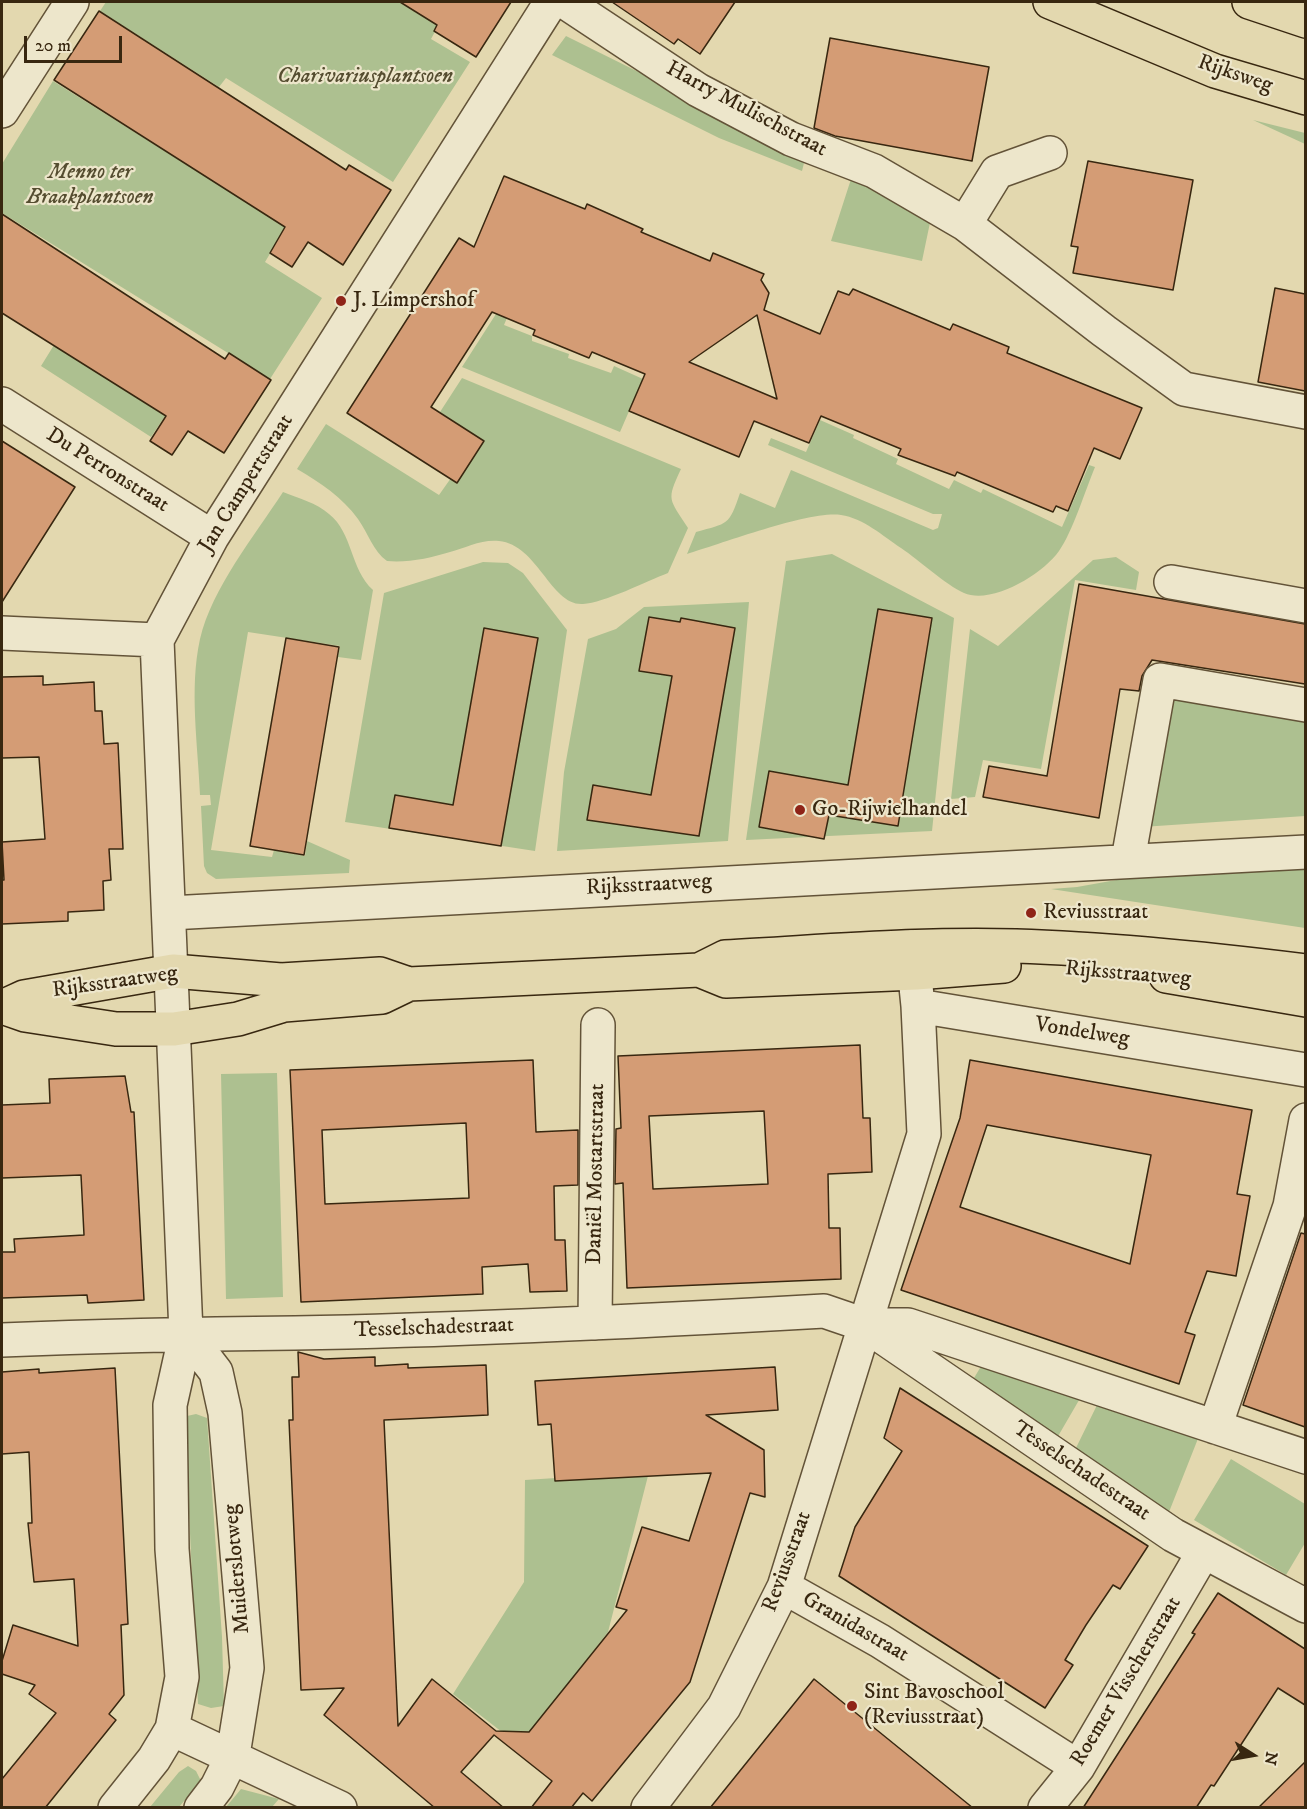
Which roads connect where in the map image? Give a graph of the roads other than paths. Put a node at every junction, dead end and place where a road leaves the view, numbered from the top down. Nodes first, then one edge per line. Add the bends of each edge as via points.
1 (72, 2) edge
2 (551, 2) edge
3 (565, 2) edge
4 (1050, 2) edge
5 (1249, 2) edge
6 (1305, 21) edge
7 (1305, 98) edge
8 (2, 111) edge
9 (1050, 153) dead end
10 (965, 224) junction
11 (2, 404) edge
12 (1305, 412) edge
13 (212, 537) junction
14 (1171, 582) dead end
15 (1305, 606) edge
16 (2, 633) edge
17 (157, 639) junction
18 (1305, 705) edge
19 (1305, 852) edge
20 (1128, 860) junction
21 (170, 913) junction
22 (914, 960) junction
23 (173, 971) junction
24 (1305, 971) edge
25 (409, 984) junction
26 (1305, 1000) edge
27 (918, 1006) junction
28 (2, 1007) edge
29 (598, 1025) dead end
30 (174, 1029) junction
31 (1305, 1070) edge
32 (1305, 1120) edge
33 (595, 1323) junction
34 (865, 1325) junction
35 (186, 1333) junction
36 (2, 1340) edge
37 (1215, 1426) junction
38 (1305, 1457) edge
39 (1203, 1553) junction
40 (784, 1587) junction
41 (1305, 1606) edge
42 (172, 1729) junction
43 (233, 1755) junction
44 (1078, 1767) junction
45 (115, 1808) edge
46 (201, 1808) edge
47 (340, 1808) edge
48 (648, 1808) edge
49 (1045, 1808) edge

1 - 8 street
2 - 13 street, Jan Campertstraat
3 - 10 street, Harry Mulischstraat via 698,90 792,139 874,171
4 - 7 main road, Rijksweg via 1215,71
5 - 6 main road
9 - 10 street via 997,172
10 - 12 street, Harry Mulischstraat via 1184,389
11 - 13 street, Du Perronstraat
13 - 17 street, Jan Campertstraat
14 - 15 street
16 - 17 street
17 - 21 street
18 - 20 street via 1160,680
19 - 20 street, Rijksstraatweg
20 - 21 street, Rijksstraatweg
21 - 23 street
22 - 24 main road, Rijksstraatweg via 1015,946 1185,956
22 - 25 main road, Rijksstraatweg via 725,957 699,970
22 - 26 main road, Rijksstraatweg via 1184,978
22 - 27 street
23 - 25 main road, Rijksstraatweg via 281,980 381,974
23 - 28 main road, Rijksstraatweg via 24,997
23 - 30 street
25 - 30 main road, Rijksstraatweg via 382,997 284,1005 238,1019
27 - 31 street, Vondelweg
27 - 34 street, Reviusstraat via 924,1134
28 - 30 main road, Rijksstraatweg via 25,1015 116,1029
29 - 33 street, Daniël Mostartstraat
30 - 35 street
32 - 37 street via 1290,1206
33 - 34 street, Tesselschadestraat via 824,1311
33 - 35 street, Tesselschadestraat
34 - 37 street, Tesselschadestraat via 908,1324
34 - 39 street, Tesselschadestraat
34 - 40 street, Reviusstraat
35 - 36 street, Tesselschadestraat
35 - 42 street via 170,1405 172,1549 182,1677
35 - 43 street, Muiderslotweg via 216,1372 225,1413 247,1668
37 - 38 street, Tesselschadestraat
39 - 41 street, Tesselschadestraat
39 - 44 street, Roemer Visscherstraat
40 - 44 street, Granidastraat via 880,1641
40 - 48 street, Reviusstraat via 724,1707
42 - 43 street
42 - 45 street
43 - 46 street, Muiderslotweg
43 - 47 street
44 - 49 street, Roemer Visscherstraat

